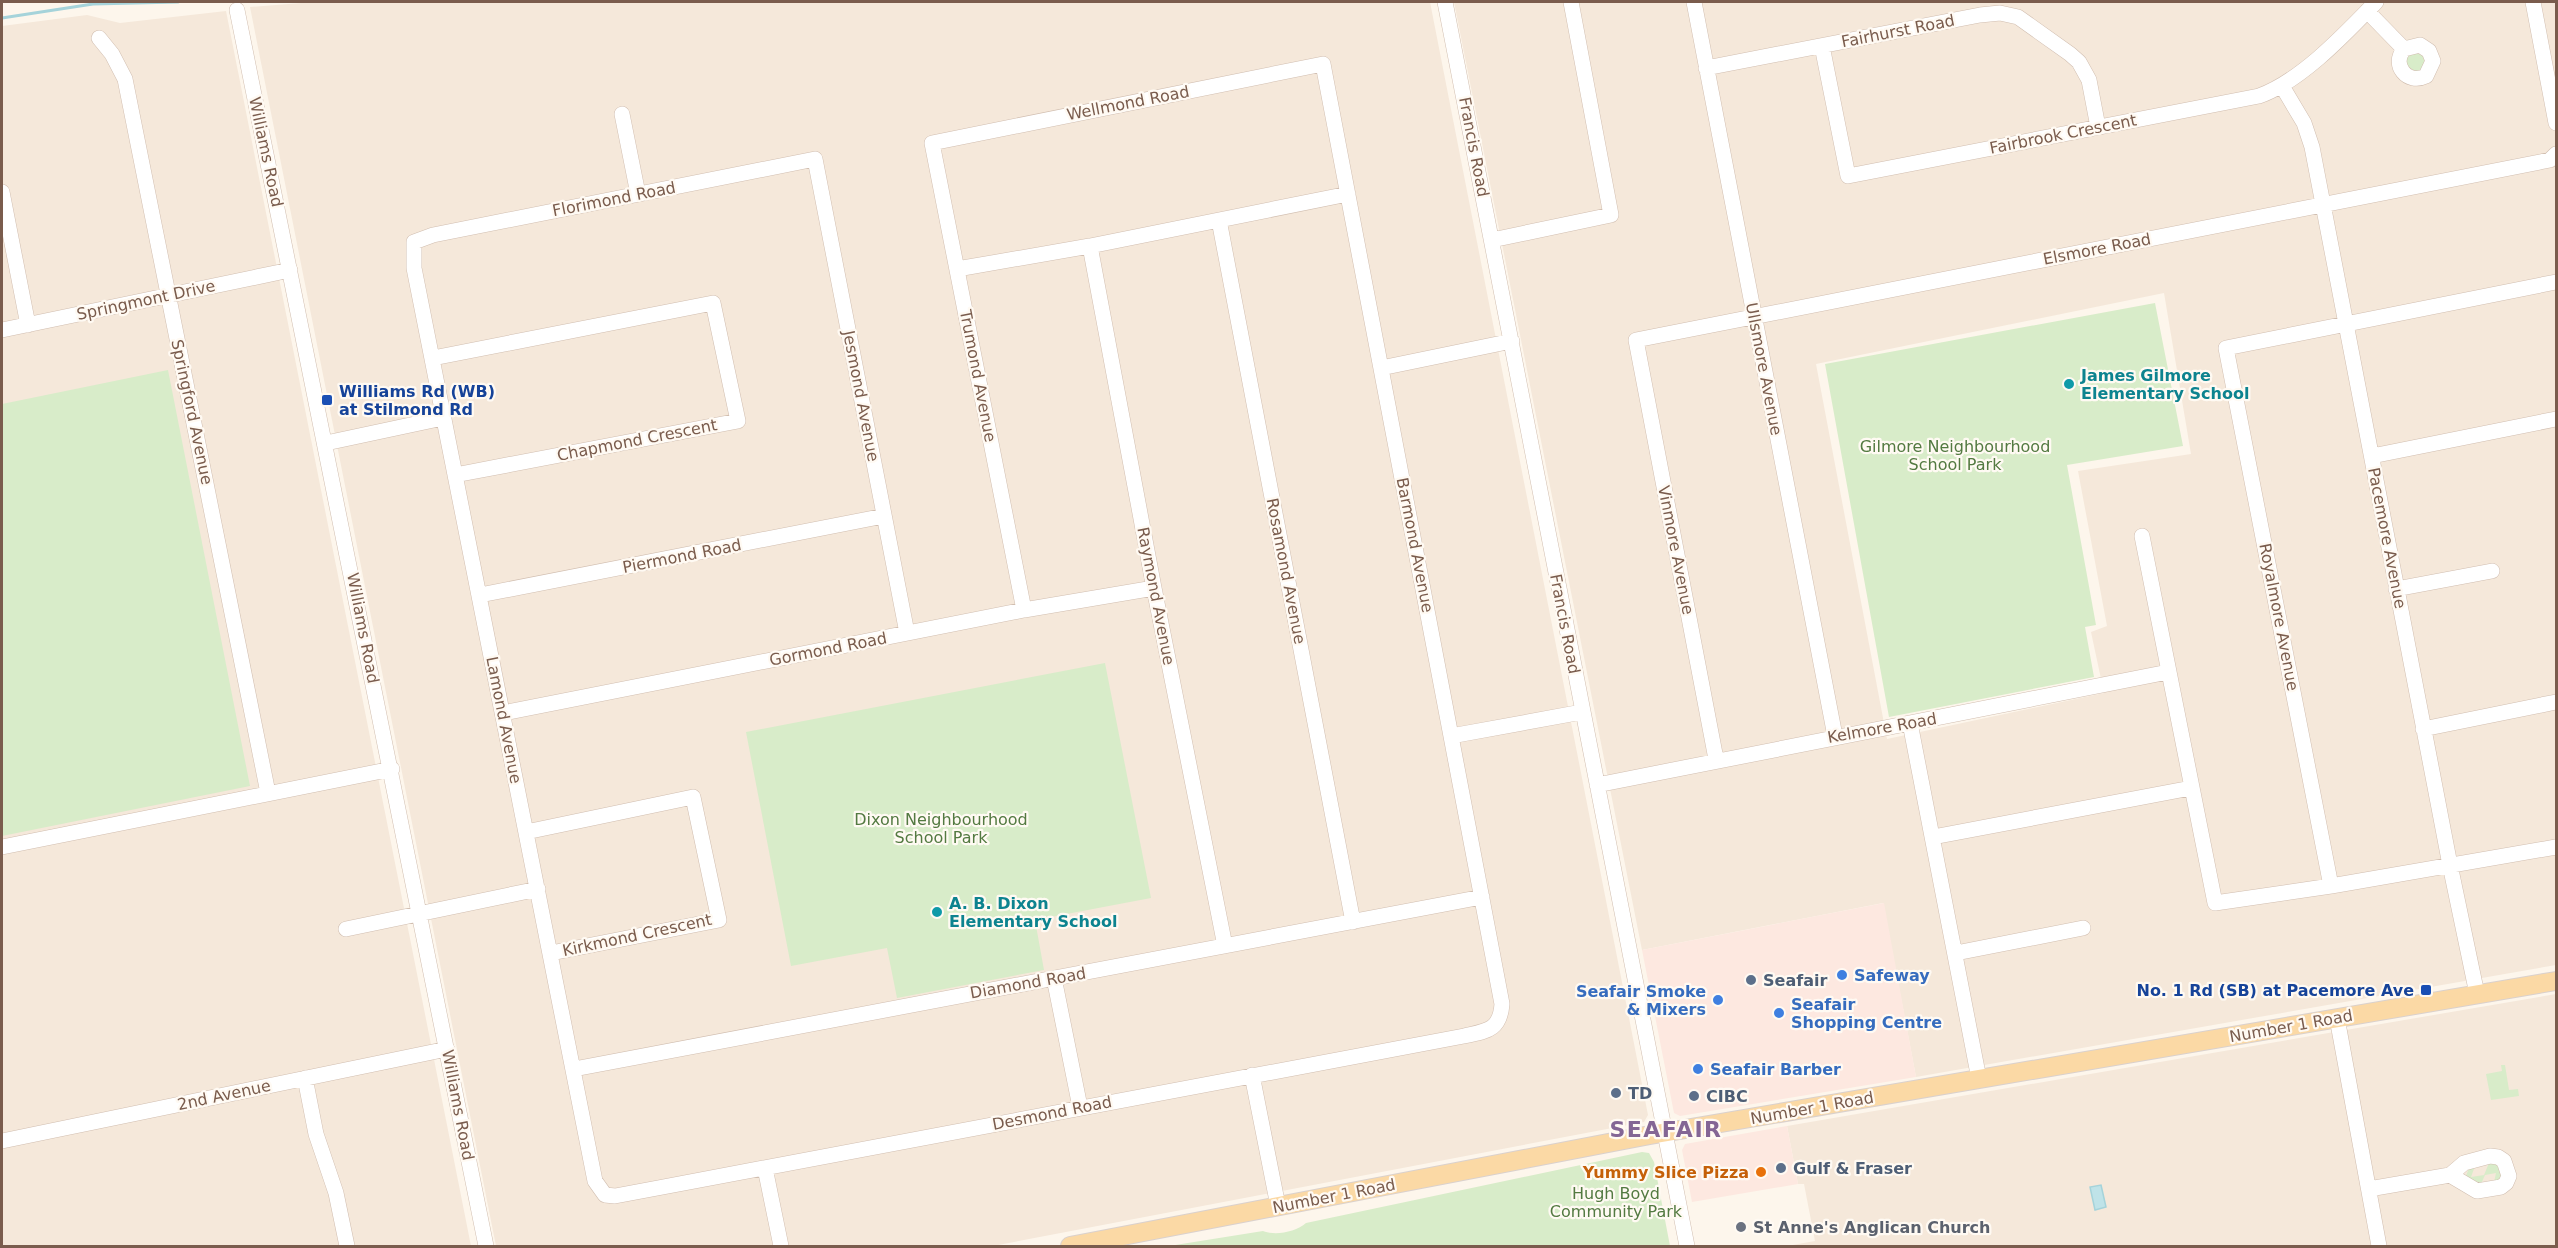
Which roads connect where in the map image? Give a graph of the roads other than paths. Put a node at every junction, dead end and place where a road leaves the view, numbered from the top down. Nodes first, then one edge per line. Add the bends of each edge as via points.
1 (1445, 2) edge
2 (1570, 2) edge
3 (1694, 2) edge
4 (2533, 2) edge
5 (2372, 6) edge
6 (237, 10) dead end
7 (99, 38) dead end
8 (1822, 46) junction
9 (2404, 49) dead end
10 (1323, 64) joint
11 (1706, 68) junction
12 (2282, 86) junction
13 (622, 114) dead end
14 (2556, 123) edge
15 (2098, 127) junction
16 (932, 142) joint
17 (2556, 154) edge
18 (814, 159) joint
19 (2, 192) edge
20 (638, 194) junction
21 (1348, 194) junction
22 (2323, 205) junction
23 (1219, 220) junction
24 (1492, 240) junction
25 (414, 242) joint
26 (1090, 246) junction
27 (957, 269) junction
28 (290, 270) junction
29 (2556, 282) edge
30 (168, 294) junction
31 (1754, 317) junction
32 (2346, 323) junction
33 (28, 325) junction
34 (2, 330) edge
35 (1636, 340) joint
36 (1512, 341) junction
37 (433, 358) junction
38 (1381, 368) junction
39 (443, 418) junction
40 (2556, 419) edge
41 (326, 443) junction
42 (2372, 456) junction
43 (455, 475) junction
44 (884, 516) junction
45 (2142, 536) dead end
46 (2492, 570) dead end
47 (1154, 588) junction
48 (2396, 589) junction
49 (480, 595) junction
50 (1024, 610) junction
51 (907, 633) junction
52 (2168, 672) junction
53 (2556, 702) edge
54 (1582, 712) junction
55 (503, 713) junction
56 (1910, 723) junction
57 (2423, 729) junction
58 (1451, 736) junction
59 (1835, 736) junction
60 (1716, 759) junction
61 (392, 769) junction
62 (1597, 785) junction
63 (2191, 788) junction
64 (268, 793) junction
65 (526, 832) junction
66 (1933, 837) junction
67 (2, 847) edge
68 (2556, 847) edge
69 (2450, 865) junction
70 (2331, 886) junction
71 (538, 889) junction
72 (1482, 897) junction
73 (420, 913) junction
74 (1353, 922) junction
75 (2084, 928) dead end
76 (346, 929) dead end
77 (1225, 946) junction
78 (551, 953) junction
79 (1956, 953) junction
80 (1054, 978) junction
81 (2556, 981) edge
82 (2478, 994) junction
83 (2337, 1018) junction
84 (1497, 1024) joint
85 (447, 1049) junction
86 (574, 1069) junction
87 (1252, 1075) junction
88 (305, 1078) junction
89 (1979, 1079) junction
90 (1080, 1107) junction
91 (1664, 1133) junction
92 (2, 1141) edge
93 (765, 1168) junction
94 (2450, 1175) dead end
95 (2369, 1190) junction
96 (605, 1195) joint
97 (1278, 1206) junction
98 (344, 1246) edge
99 (486, 1246) edge
100 (780, 1246) edge
101 (1070, 1246) edge
102 (1687, 1246) edge
103 (2379, 1246) edge

1 - 24 street, Francis Road
2 - 24 street via 1611,215
3 - 11 street, Ullsmore Avenue
4 - 14 street
5 - 9 street
5 - 12 street, Fairbrook Crescent
6 - 28 street, Williams Road
7 - 30 street, Springford Avenue via 125,79
8 - 11 street, Fairhurst Road
8 - 15 street, Fairhurst Road via 1980,15 2009,14 2028,22 2079,62 2089,80
8 - 15 street, Fairbrook Crescent via 1848,176
10 - 16 street, Wellmond Road
10 - 21 street, Barmond Avenue
11 - 31 street, Ullsmore Avenue
12 - 15 street, Fairbrook Crescent via 2259,96
12 - 22 street, Pacemore Avenue via 2309,135
13 - 20 street
16 - 27 street, Trumond Avenue
17 - 22 street, Elsmore Road via 2550,160
18 - 20 street, Florimond Road
18 - 44 street, Jesmond Avenue
19 - 33 street
20 - 25 street, Florimond Road
21 - 23 street
21 - 38 street, Barmond Avenue
22 - 31 street, Elsmore Road
22 - 32 street, Pacemore Avenue
23 - 26 street
23 - 74 street, Rosamond Avenue
24 - 36 street, Francis Road
25 - 37 street, Lamond Avenue via 414,268
26 - 27 street
26 - 47 street, Raymond Avenue
27 - 50 street, Trumond Avenue
28 - 30 street, Springmont Drive
28 - 41 street, Williams Road
29 - 32 street
30 - 33 street, Springmont Drive
30 - 64 street, Springford Avenue
31 - 35 street, Elsmore Road
31 - 59 street, Ullsmore Avenue
32 - 42 street, Pacemore Avenue
32 - 70 street, Royalmore Avenue via 2226,348
33 - 34 street, Springmont Drive
35 - 60 street, Vinmore Avenue
36 - 38 street
36 - 54 street, Francis Road
37 - 39 street, Lamond Avenue
37 - 43 street, Chapmond Crescent via 713,303 738,421
38 - 58 street, Barmond Avenue
39 - 41 street
39 - 43 street, Lamond Avenue
40 - 42 street
41 - 61 street, Williams Road
42 - 48 street, Pacemore Avenue
43 - 49 street, Lamond Avenue
44 - 49 street, Piermond Road
44 - 51 street, Jesmond Avenue
45 - 52 street
46 - 48 street
47 - 50 street, Gormond Road
47 - 77 street, Raymond Avenue
48 - 57 street, Pacemore Avenue
49 - 55 street, Lamond Avenue
50 - 51 street, Gormond Road
51 - 55 street, Gormond Road
52 - 56 street, Kelmore Road
52 - 63 street
53 - 57 street
54 - 58 street
54 - 62 street, Francis Road
55 - 65 street, Lamond Avenue
56 - 59 street, Kelmore Road
56 - 66 street
57 - 69 street, Pacemore Avenue
58 - 72 street, Barmond Avenue
59 - 60 street, Kelmore Road
60 - 62 street, Kelmore Road
61 - 64 street
61 - 73 street, Williams Road
62 - 91 street, Francis Road
63 - 66 street
63 - 70 street via 2214,903
64 - 67 street
65 - 71 street, Lamond Avenue
65 - 78 street, Kirkmond Crescent via 693,797 719,920
66 - 79 street
68 - 69 street
69 - 70 street
69 - 82 street, Pacemore Avenue
71 - 73 street
71 - 78 street, Lamond Avenue
72 - 74 street, Diamond Road
72 - 84 street, Barmond Avenue via 1502,1004
73 - 76 street
73 - 85 street, Williams Road
74 - 77 street, Diamond Road
75 - 79 street
77 - 80 street, Diamond Road
78 - 86 street, Lamond Avenue
79 - 89 street
80 - 86 street, Diamond Road
80 - 90 street
81 - 82 main road, Number 1 Road
82 - 83 main road, Number 1 Road
83 - 89 main road, Number 1 Road
83 - 95 street
84 - 87 street, Desmond Road via 1464,1036
85 - 88 street, 2nd Avenue
85 - 99 street, Williams Road
86 - 96 street, Lamond Avenue via 596,1181
87 - 90 street, Desmond Road
87 - 97 street
88 - 92 street, 2nd Avenue
88 - 98 street via 316,1134 336,1193
89 - 91 main road, Number 1 Road
90 - 93 street, Desmond Road
91 - 97 main road, Number 1 Road
91 - 102 street, Francis Road
93 - 96 street, Desmond Road
93 - 100 street
94 - 95 street
95 - 103 street
97 - 101 main road, Number 1 Road

